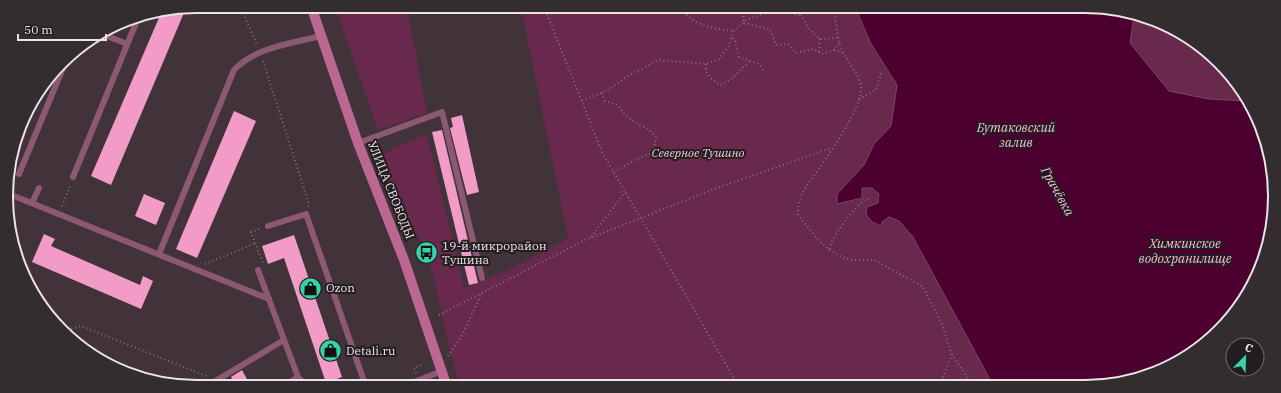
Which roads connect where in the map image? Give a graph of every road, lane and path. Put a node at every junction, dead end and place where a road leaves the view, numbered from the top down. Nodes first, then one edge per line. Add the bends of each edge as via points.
1 (243, 13) edge
2 (313, 13) edge
3 (546, 13) edge
4 (685, 13) edge
5 (744, 13) edge
6 (765, 13) edge
7 (790, 13) edge
8 (799, 13) edge
9 (835, 13) edge
10 (801, 16) junction
11 (743, 23) junction
12 (136, 24) edge
13 (734, 31) junction
14 (108, 36) edge
15 (320, 36) junction
16 (731, 38) junction
17 (839, 38) junction
18 (820, 39) junction
19 (840, 42) junction
20 (127, 44) junction
21 (834, 50) junction
22 (260, 51) junction
23 (819, 52) junction
24 (844, 52) junction
25 (750, 61) junction
26 (706, 64) junction
27 (766, 72) dead end
28 (881, 73) dead end
29 (60, 75) edge
30 (602, 93) junction
31 (859, 99) junction
32 (582, 101) junction
33 (358, 143) junction
34 (832, 147) junction
35 (614, 172) junction
36 (19, 174) dead end
37 (73, 177) joint
38 (39, 188) dead end
39 (625, 192) junction
40 (13, 196) edge
41 (870, 199) dead end
42 (32, 203) junction
43 (58, 213) junction
44 (306, 214) junction
45 (641, 219) junction
46 (268, 226) joint
47 (590, 238) junction
48 (256, 243) junction
49 (829, 249) junction
50 (159, 254) junction
51 (194, 269) junction
52 (258, 270) joint
53 (482, 278) dead end
54 (482, 292) junction
55 (269, 299) junction
56 (439, 316) dead end
57 (70, 329) edge
58 (284, 340) junction
59 (449, 355) dead end
60 (952, 355) junction
61 (442, 372) junction
62 (298, 377) junction
63 (216, 380) joint
64 (293, 380) edge
65 (301, 380) edge
66 (365, 380) edge
67 (420, 380) edge
68 (445, 380) edge
69 (736, 380) edge
70 (942, 380) edge
71 (970, 380) edge

1 - 22 path
2 - 15 main road, УЛИЦА СВОБОДЫ
3 - 32 path
4 - 13 path via 708,27
5 - 11 path
6 - 11 path
7 - 10 path
8 - 10 path
9 - 17 path
10 - 18 path via 809,29
11 - 13 path
11 - 23 path via 770,29 776,45 788,44 796,53 813,49
12 - 20 lane
13 - 16 path
14 - 20 lane
15 - 22 lane
15 - 33 main road, УЛИЦА СВОБОДЫ
16 - 25 path via 735,41 739,57
16 - 26 path via 719,59
17 - 18 path
17 - 19 path
18 - 23 path
19 - 21 path
19 - 24 path
20 - 37 lane
21 - 23 path via 822,54
21 - 24 path
22 - 44 path via 309,204
22 - 50 lane via 243,60 234,70
24 - 31 path via 861,86
25 - 26 path via 730,80 720,85 707,75
25 - 27 path via 759,64
26 - 30 path via 659,60 629,75
28 - 31 path via 876,90
29 - 36 lane
30 - 32 path
30 - 35 path via 605,101 618,105 624,114 656,137 653,153
31 - 34 path via 853,115
32 - 35 path via 603,154
33 - 53 lane via 442,112
33 - 61 main road, УЛИЦА СВОБОДЫ via 404,260
34 - 45 path via 714,189
34 - 49 path via 803,192 798,206 798,215 804,224
35 - 39 path
37 - 43 path
38 - 42 lane
39 - 45 path
39 - 47 path
40 - 42 lane
41 - 49 path via 865,199 859,205 833,237
42 - 43 lane
43 - 50 lane
44 - 46 lane
44 - 66 lane
45 - 47 path
45 - 69 path
46 - 48 path via 252,232
47 - 54 path
48 - 51 path
48 - 52 path via 264,267
49 - 60 path via 851,260 875,260 923,287 941,322
50 - 51 lane
51 - 55 lane
52 - 55 lane
54 - 56 path
54 - 59 path via 461,337
55 - 58 lane
57 - 63 path via 81,326
58 - 62 lane
58 - 63 lane
60 - 70 path
60 - 71 path
61 - 67 lane
61 - 68 main road, УЛИЦА СВОБОДЫ
62 - 64 lane
62 - 65 lane

